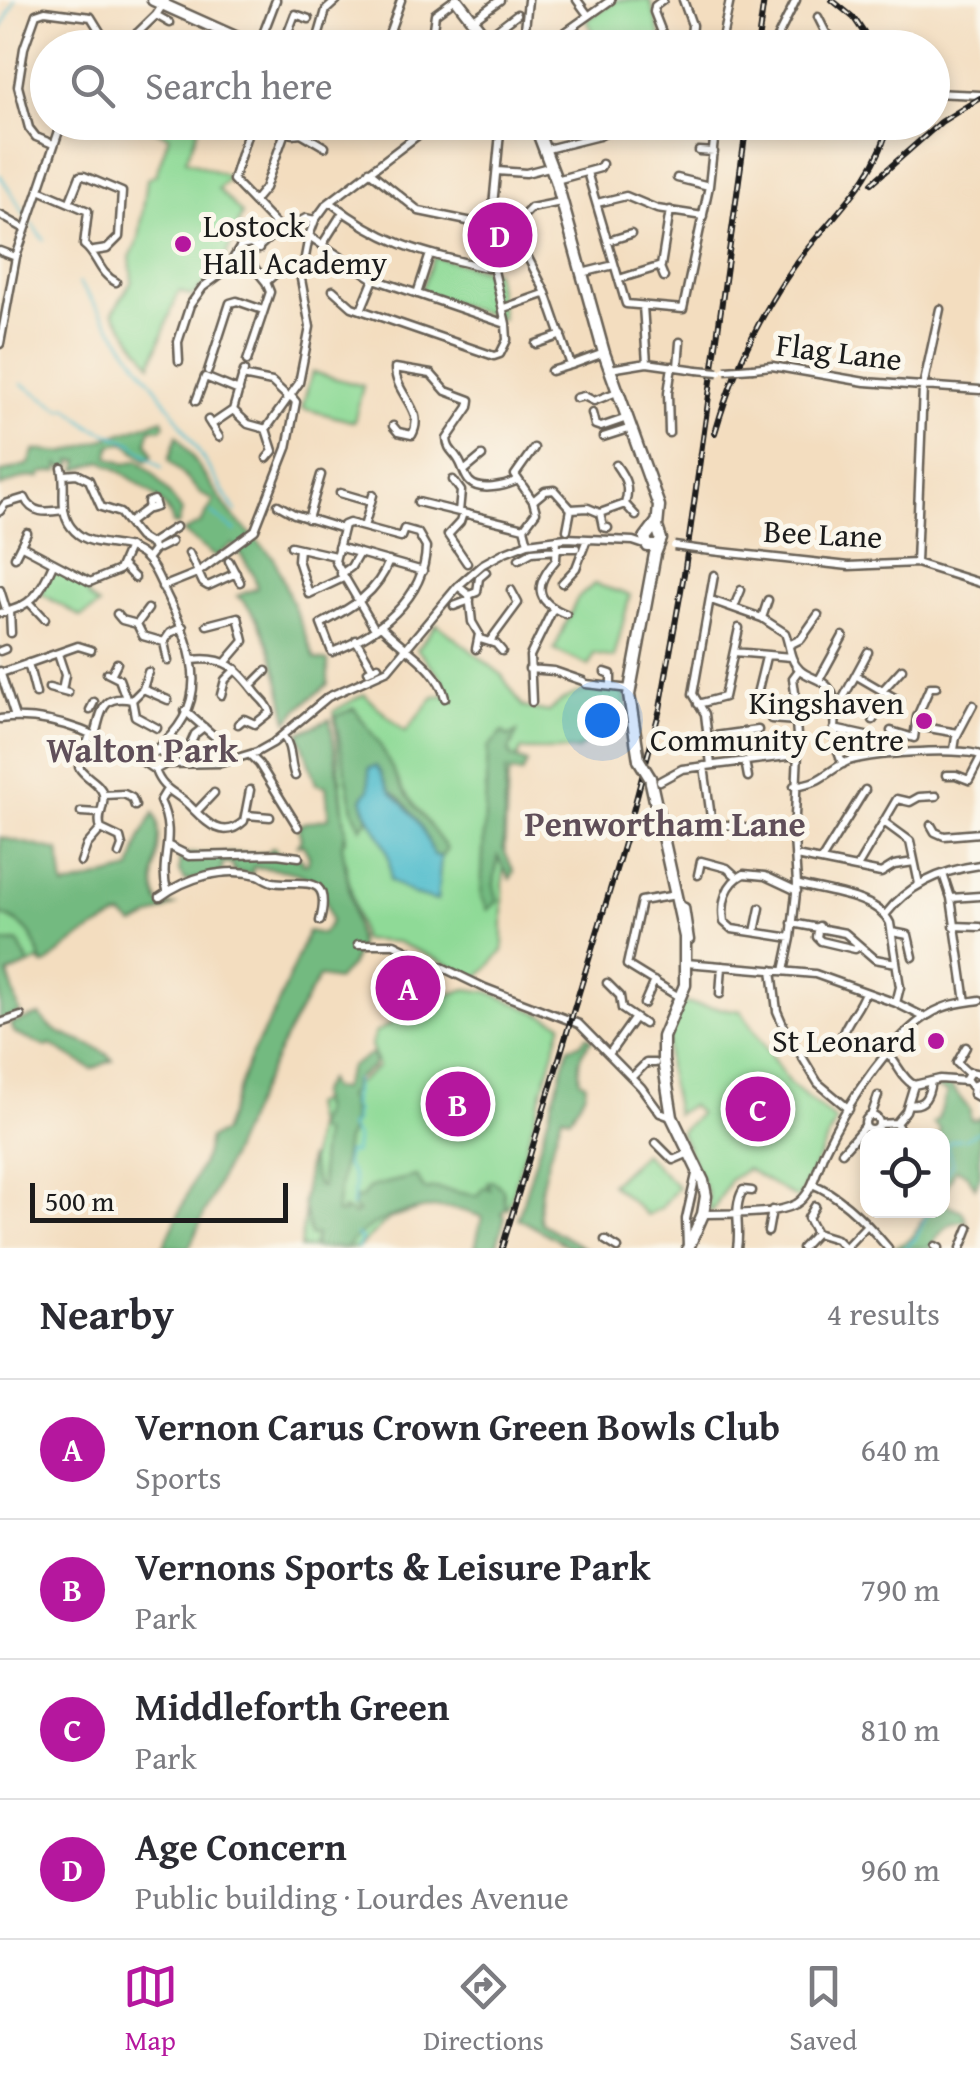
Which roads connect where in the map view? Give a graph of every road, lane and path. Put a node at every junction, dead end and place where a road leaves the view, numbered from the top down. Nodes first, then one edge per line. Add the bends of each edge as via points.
1 (276, 0) edge
2 (337, 0) edge
3 (401, 0) edge
4 (500, 0) edge
5 (528, 0) edge
6 (577, 0) edge
7 (663, 0) edge
8 (682, 0) edge
9 (730, 0) edge
10 (796, 0) edge
11 (458, 1) edge
12 (606, 1) edge
13 (159, 5) edge
14 (438, 6) edge
15 (517, 14) dead end
16 (588, 15) junction
17 (818, 17) dead end
18 (310, 19) dead end
19 (474, 19) dead end
20 (170, 24) dead end
21 (30, 30) edge
22 (98, 30) edge
23 (139, 30) edge
24 (218, 30) edge
25 (265, 30) edge
26 (288, 30) edge
27 (321, 30) edge
28 (390, 30) edge
29 (432, 30) edge
30 (480, 30) edge
31 (502, 30) edge
32 (524, 30) edge
33 (569, 30) edge
34 (662, 30) edge
35 (692, 30) edge
36 (724, 30) edge
37 (781, 30) edge
38 (825, 30) edge
39 (30, 31) edge
40 (950, 94) edge
41 (976, 95) edge
42 (30, 129) edge
43 (43, 140) edge
44 (55, 140) edge
45 (246, 140) edge
46 (282, 140) edge
47 (314, 140) edge
48 (411, 140) edge
49 (500, 140) edge
50 (539, 140) edge
51 (583, 140) edge
52 (715, 140) edge
53 (53, 144) junction
54 (326, 147) dead end
55 (542, 150) junction
56 (699, 151) dead end
57 (714, 152) junction
58 (602, 164) dead end
59 (549, 166) junction
60 (369, 171) junction
61 (497, 172) junction
62 (587, 172) junction
63 (677, 177) dead end
64 (556, 180) junction
65 (709, 186) junction
66 (39, 190) junction
67 (528, 196) dead end
68 (70, 200) junction
69 (254, 201) junction
70 (330, 202) junction
71 (561, 202) junction
72 (597, 204) junction
73 (530, 208) junction
74 (670, 210) junction
75 (344, 212) junction
76 (0, 214) edge
77 (703, 216) junction
78 (315, 220) junction
79 (492, 226) junction
80 (26, 229) junction
81 (281, 230) junction
82 (631, 234) dead end
83 (309, 236) junction
84 (608, 241) junction
85 (322, 245) junction
86 (259, 248) junction
87 (0, 251) edge
88 (94, 251) junction
89 (430, 254) junction
90 (16, 257) junction
91 (248, 260) junction
92 (614, 265) junction
93 (284, 266) dead end
94 (494, 267) junction
95 (660, 267) junction
96 (233, 270) dead end
97 (580, 273) junction
98 (664, 277) dead end
99 (374, 279) junction
100 (619, 279) junction
101 (116, 282) dead end
102 (266, 282) junction
103 (334, 290) dead end
104 (417, 294) junction
105 (544, 294) dead end
106 (644, 306) junction
107 (504, 308) junction
108 (940, 309) dead end
109 (263, 310) junction
110 (361, 310) junction
111 (506, 324) junction
112 (562, 335) junction
113 (680, 342) dead end
114 (0, 344) edge
115 (536, 344) dead end
116 (603, 353) junction
117 (175, 358) dead end
118 (247, 361) dead end
119 (648, 363) junction
120 (571, 364) junction
121 (675, 366) junction
122 (610, 368) junction
123 (208, 371) dead end
124 (551, 372) dead end
125 (924, 387) junction
126 (618, 390) junction
127 (980, 390) edge
128 (239, 391) junction
129 (194, 397) dead end
130 (290, 397) junction
131 (576, 398) dead end
132 (233, 410) junction
133 (592, 413) dead end
134 (630, 423) junction
135 (393, 426) dead end
136 (266, 429) junction
137 (669, 433) dead end
138 (602, 436) dead end
139 (220, 438) dead end
140 (534, 448) dead end
141 (272, 456) dead end
142 (482, 456) dead end
143 (616, 465) dead end
144 (464, 471) junction
145 (321, 475) dead end
146 (453, 480) dead end
147 (516, 482) junction
148 (343, 492) dead end
149 (533, 501) junction
150 (418, 502) dead end
151 (625, 504) junction
152 (278, 505) dead end
153 (148, 508) dead end
154 (571, 509) junction
155 (64, 510) junction
156 (0, 512) edge
157 (461, 512) junction
158 (600, 513) junction
159 (636, 516) dead end
160 (308, 518) junction
161 (128, 522) junction
162 (361, 526) junction
163 (176, 527) dead end
164 (524, 528) junction
165 (608, 528) dead end
166 (343, 529) junction
167 (567, 530) dead end
168 (28, 533) dead end
169 (557, 538) junction
170 (587, 539) junction
171 (654, 540) junction
172 (151, 543) junction
173 (528, 543) junction
174 (22, 546) junction
175 (338, 546) junction
176 (129, 548) junction
177 (576, 548) dead end
178 (558, 549) junction
179 (189, 553) dead end
180 (359, 553) junction
181 (335, 556) junction
182 (15, 557) dead end
183 (147, 559) junction
184 (519, 559) dead end
185 (230, 562) dead end
186 (389, 562) junction
187 (468, 563) dead end
188 (916, 563) junction
189 (52, 564) junction
190 (123, 566) junction
191 (422, 572) junction
192 (486, 572) dead end
193 (198, 573) junction
194 (236, 573) junction
195 (342, 576) junction
196 (714, 576) dead end
197 (134, 578) dead end
198 (240, 582) dead end
199 (562, 582) dead end
200 (980, 583) edge
201 (458, 586) junction
202 (162, 587) junction
203 (0, 590) edge
204 (511, 590) dead end
205 (740, 590) dead end
206 (469, 598) junction
207 (710, 600) junction
208 (768, 600) dead end
209 (358, 602) junction
210 (30, 604) junction
211 (454, 606) dead end
212 (734, 608) junction
213 (148, 609) dead end
214 (553, 609) junction
215 (6, 612) edge
216 (117, 614) dead end
217 (566, 614) dead end
218 (818, 615) dead end
219 (762, 618) junction
220 (45, 619) dead end
221 (137, 624) junction
222 (207, 625) dead end
223 (183, 627) junction
224 (378, 627) junction
225 (739, 628) dead end
226 (12, 633) dead end
227 (843, 636) dead end
228 (480, 638) junction
229 (356, 640) junction
230 (490, 641) junction
231 (164, 642) junction
232 (789, 645) junction
233 (476, 649) dead end
234 (90, 650) dead end
235 (408, 650) junction
236 (502, 651) dead end
237 (734, 652) junction
238 (868, 652) dead end
239 (58, 654) junction
240 (766, 657) junction
241 (791, 657) junction
242 (194, 660) junction
243 (168, 661) dead end
244 (28, 662) junction
245 (226, 662) junction
246 (117, 664) dead end
247 (373, 668) dead end
248 (236, 669) junction
249 (529, 669) junction
250 (902, 669) dead end
251 (799, 670) junction
252 (266, 671) dead end
253 (0, 672) edge
254 (148, 672) dead end
255 (605, 672) dead end
256 (857, 676) junction
257 (819, 680) junction
258 (452, 683) dead end
259 (252, 684) junction
260 (611, 686) junction
261 (932, 686) dead end
262 (49, 688) dead end
263 (144, 688) junction
264 (630, 689) junction
265 (885, 692) junction
266 (36, 694) dead end
267 (221, 695) dead end
268 (756, 698) dead end
269 (129, 699) junction
270 (533, 699) dead end
271 (168, 700) dead end
272 (900, 701) dead end
273 (698, 704) junction
274 (835, 704) junction
275 (973, 705) dead end
276 (185, 712) junction
277 (15, 717) junction
278 (771, 719) dead end
279 (0, 720) edge
280 (140, 720) junction
281 (872, 720) dead end
282 (796, 721) junction
283 (238, 724) dead end
284 (918, 726) junction
285 (204, 727) junction
286 (157, 728) dead end
287 (136, 729) dead end
288 (755, 729) dead end
289 (834, 730) junction
290 (891, 732) dead end
291 (958, 733) junction
292 (224, 735) dead end
293 (92, 736) junction
294 (283, 736) junction
295 (708, 737) junction
296 (863, 737) dead end
297 (166, 741) junction
298 (954, 750) junction
299 (188, 752) dead end
300 (152, 753) junction
301 (250, 755) junction
302 (796, 755) junction
303 (131, 756) junction
304 (980, 757) edge
305 (745, 761) junction
306 (160, 763) junction
307 (843, 764) junction
308 (707, 766) junction
309 (946, 775) dead end
310 (748, 778) dead end
311 (296, 779) dead end
312 (654, 780) junction
313 (794, 786) junction
314 (166, 790) junction
315 (250, 790) dead end
316 (866, 790) dead end
317 (214, 793) dead end
318 (104, 795) junction
319 (936, 796) dead end
320 (134, 806) dead end
321 (81, 812) dead end
322 (196, 812) junction
323 (98, 813) junction
324 (246, 815) junction
325 (270, 817) dead end
326 (962, 820) dead end
327 (884, 822) junction
328 (712, 825) junction
329 (931, 826) dead end
330 (298, 827) dead end
331 (101, 829) junction
332 (963, 832) junction
333 (980, 832) edge
334 (660, 834) junction
335 (794, 837) junction
336 (169, 846) junction
337 (123, 849) dead end
338 (796, 856) junction
339 (299, 857) dead end
340 (822, 859) junction
341 (81, 862) dead end
342 (914, 862) junction
343 (980, 865) edge
344 (856, 868) junction
345 (943, 874) junction
346 (698, 875) dead end
347 (737, 877) junction
348 (919, 884) junction
349 (797, 887) junction
350 (167, 890) junction
351 (980, 896) edge
352 (160, 897) dead end
353 (951, 898) junction
354 (678, 900) junction
355 (760, 908) dead end
356 (886, 914) junction
357 (320, 921) dead end
358 (792, 923) junction
359 (820, 926) junction
360 (954, 926) junction
361 (980, 926) edge
362 (755, 932) junction
363 (892, 932) junction
364 (792, 938) junction
365 (358, 944) dead end
366 (859, 946) junction
367 (913, 957) dead end
368 (896, 963) junction
369 (686, 964) junction
370 (722, 966) junction
371 (772, 970) junction
372 (784, 971) junction
373 (654, 981) junction
374 (608, 983) dead end
375 (865, 992) junction
376 (720, 994) dead end
377 (680, 998) junction
378 (980, 1000) edge
379 (966, 1002) junction
380 (896, 1003) junction
381 (644, 1004) dead end
382 (21, 1016) dead end
383 (634, 1018) junction
384 (924, 1018) junction
385 (0, 1023) edge
386 (644, 1024) dead end
387 (842, 1038) dead end
388 (966, 1047) dead end
389 (608, 1054) junction
390 (888, 1054) junction
391 (654, 1064) dead end
392 (980, 1074) edge
393 (632, 1077) junction
394 (931, 1081) junction
395 (972, 1081) edge
396 (914, 1085) junction
397 (878, 1096) dead end
398 (980, 1098) edge
399 (909, 1104) junction
400 (849, 1109) junction
401 (871, 1116) junction
402 (672, 1118) junction
403 (896, 1123) junction
404 (866, 1126) junction
405 (871, 1128) edge
406 (876, 1128) edge
407 (882, 1128) edge
408 (899, 1128) edge
409 (656, 1142) dead end
410 (842, 1152) dead end
411 (687, 1154) junction
412 (696, 1170) junction
413 (812, 1184) junction
414 (752, 1190) dead end
415 (815, 1206) dead end
416 (772, 1210) junction
417 (735, 1212) junction
418 (703, 1214) junction
419 (868, 1226) junction
420 (969, 1228) dead end
421 (768, 1232) dead end
422 (816, 1233) junction
423 (605, 1240) dead end
424 (738, 1245) edge
425 (618, 1248) edge
426 (687, 1248) edge
427 (802, 1248) edge
428 (845, 1248) edge
429 (888, 1248) edge
430 (961, 1248) edge

1 - 25 street
2 - 27 street
3 - 28 street
4 - 19 street
5 - 32 street
6 - 16 street
7 - 34 street via 654,12
8 - 35 street
9 - 36 street
10 - 37 street
11 - 14 street
11 - 30 main road
12 - 16 street
13 - 20 street
13 - 23 street
13 - 24 main road
14 - 29 street
15 - 31 street
16 - 33 street
17 - 38 street
18 - 26 street via 294,14
21 - 22 street via 36,14 45,11 90,17
39 - 42 street via 18,86
40 - 41 street
43 - 53 street
44 - 53 street
45 - 69 street via 232,178
46 - 69 street via 266,188
47 - 54 street
48 - 60 street
49 - 61 street
50 - 55 main road
51 - 55 street
52 - 57 street
53 - 66 street
55 - 59 main road
56 - 57 street
57 - 65 street
58 - 62 street
59 - 61 street
59 - 64 main road
60 - 70 street
60 - 79 street via 419,211
61 - 79 street
62 - 64 street
62 - 72 street
63 - 65 street
64 - 71 main road
65 - 77 street
66 - 68 street
66 - 80 street
67 - 73 street
68 - 88 street via 90,214 84,241
68 - 88 street via 80,176 122,192 119,238
69 - 81 street
70 - 75 street
70 - 78 street
71 - 73 street
71 - 97 main road
72 - 74 street via 626,196
72 - 84 street
73 - 112 street via 522,217 522,246
74 - 77 street
74 - 95 street
75 - 85 street
75 - 89 street via 375,235
76 - 80 street
77 - 106 street via 687,305
78 - 81 street
78 - 83 street
79 - 94 street
80 - 90 street
81 - 86 street
82 - 84 street
83 - 85 street
83 - 130 street via 301,280 310,327
84 - 92 street
85 - 99 street
86 - 91 street
86 - 117 street via 241,246 226,270 196,295
87 - 90 street
88 - 101 street via 99,267
89 - 94 street
89 - 104 street
90 - 114 street
91 - 96 street
91 - 102 street
92 - 97 street
92 - 100 street
93 - 102 street
94 - 107 street
95 - 98 street
95 - 100 street
97 - 116 main road
99 - 104 street
99 - 110 street
100 - 106 street via 626,304
102 - 109 street via 270,292
103 - 110 street
104 - 111 street
105 - 107 street
106 - 119 street
107 - 111 street
108 - 125 street, Flag Lane
109 - 118 street
109 - 123 street via 230,303
110 - 111 street via 494,356 506,344
112 - 115 street
112 - 120 street
113 - 121 street
116 - 120 street
116 - 122 main road
116 - 126 street
119 - 121 street, Flag Lane
119 - 122 street, Flag Lane
120 - 124 street
121 - 125 street, Flag Lane, bridge via 772,366
121 - 137 street
122 - 126 main road
125 - 127 street
125 - 188 street
126 - 131 street via 594,401
126 - 134 main road
128 - 129 street via 205,377
128 - 130 street via 243,374 272,382
128 - 132 street
130 - 136 street
130 - 193 street via 296,402 287,448 255,530
132 - 136 street
132 - 139 street via 210,423
133 - 134 street via 601,427
134 - 138 street
134 - 171 main road via 656,495
135 - 144 street via 412,435 418,423 395,368 431,374 470,400 447,438
136 - 141 street
140 - 147 street via 518,465
142 - 144 street
143 - 151 street via 625,478
144 - 147 street via 477,486 499,489
145 - 160 street
146 - 157 street via 461,491
147 - 149 street
148 - 162 street via 372,498
149 - 154 street via 554,490
149 - 164 street via 536,512
150 - 157 street
151 - 158 street
151 - 159 street
152 - 160 street
153 - 161 street
154 - 158 street
154 - 167 street
155 - 156 street via 37,510 26,496
155 - 161 street via 63,471 86,477 101,507
155 - 176 street via 82,538
157 - 164 street
157 - 187 street via 448,535
158 - 165 street
160 - 166 street
161 - 172 street
162 - 166 street via 348,522
162 - 191 street via 401,537 404,526 416,532 426,547
163 - 172 street via 164,544
164 - 173 street
166 - 175 street
168 - 174 street
169 - 170 street
169 - 173 street
169 - 178 street
170 - 171 street, Bee Lane
170 - 199 street via 576,568
171 - 188 street, Bee Lane, bridge via 849,566
171 - 264 main road
172 - 183 street
173 - 201 street via 493,558
174 - 182 street
174 - 189 street
175 - 180 street
175 - 181 street
176 - 183 street
176 - 190 street
177 - 178 street
178 - 184 street
178 - 214 street via 540,584
179 - 193 street
180 - 186 street
180 - 195 street
181 - 195 street
181 - 195 street via 295,547 309,594
183 - 202 street
185 - 194 street
186 - 191 street
186 - 209 street
188 - 200 street, Bee Lane
189 - 190 street via 90,582
189 - 210 street
190 - 197 street
191 - 224 street via 407,599
192 - 206 street
193 - 194 street via 208,586
193 - 202 street
194 - 198 street
195 - 209 street
196 - 207 street
201 - 206 street
201 - 235 street
202 - 223 street
203 - 215 street
204 - 230 street via 518,603
205 - 212 street
206 - 211 street
206 - 228 street
207 - 212 street
207 - 273 street via 693,694
208 - 219 street
209 - 224 street
209 - 229 street via 320,624 332,652
210 - 215 street
210 - 220 street
212 - 219 street
213 - 221 street
214 - 217 street
214 - 249 street
215 - 226 street
216 - 221 street
218 - 232 street
219 - 232 street via 785,633
221 - 231 street via 143,636
222 - 245 street via 237,614 244,642
223 - 231 street
223 - 242 street
224 - 229 street
224 - 235 street
225 - 237 street
227 - 257 street
228 - 230 street
228 - 233 street
229 - 247 street
230 - 236 street
231 - 243 street
232 - 241 street
234 - 239 street via 82,643
235 - 258 street via 444,694
235 - 294 street via 380,676 320,704
237 - 240 street
237 - 273 street via 724,698
238 - 256 street
239 - 244 street
239 - 262 street via 65,692
240 - 241 street
240 - 268 street
241 - 251 street
242 - 245 street
242 - 276 street
244 - 253 street
244 - 266 street
245 - 248 street
246 - 269 street via 109,674
248 - 259 street
248 - 267 street
249 - 260 street
249 - 270 street
250 - 265 street
251 - 257 street
251 - 282 street via 793,678
252 - 259 street
253 - 277 street
254 - 263 street
255 - 260 street
256 - 265 street
256 - 274 street
257 - 274 street
259 - 283 street via 273,713 255,724
260 - 264 street
261 - 284 street
263 - 269 street
263 - 271 street
264 - 312 main road, bridge via 639,760
265 - 272 street
265 - 281 street
269 - 280 street
269 - 293 street via 94,707
273 - 295 street
274 - 289 street
275 - 291 street
276 - 285 street
276 - 297 street
277 - 279 street
277 - 293 street via 44,718
278 - 282 street
280 - 286 street
280 - 287 street
282 - 302 street
284 - 290 street via 914,738
284 - 291 street
285 - 292 street
285 - 299 street
288 - 295 street
289 - 296 street
289 - 307 street
291 - 298 street
293 - 303 street
293 - 318 street via 79,767
294 - 301 street
294 - 311 street
295 - 308 street
297 - 300 street
297 - 306 street
298 - 304 street
298 - 307 street
300 - 303 street
300 - 306 street
300 - 306 street
301 - 306 street via 221,763
301 - 330 street
302 - 305 street
302 - 313 street
303 - 306 street
304 - 309 street via 968,780
305 - 308 street
305 - 310 street
306 - 314 street
307 - 313 street via 819,782
308 - 312 street
308 - 328 street
312 - 334 main road
313 - 335 street
314 - 322 street
314 - 336 street via 160,801
315 - 324 street
316 - 340 street
317 - 322 street
318 - 320 street via 124,794
318 - 323 street
319 - 327 street via 896,798
321 - 323 street
322 - 324 street via 207,824 228,829
323 - 331 street
324 - 325 street
326 - 332 street
327 - 342 street via 910,840
327 - 344 street
328 - 334 street
328 - 335 street
329 - 332 street via 944,836
331 - 337 street via 119,836
331 - 341 street via 84,845
332 - 333 street
334 - 354 main road
335 - 338 street
336 - 339 street via 189,856
336 - 350 street
338 - 340 street
338 - 349 street
340 - 344 street
342 - 344 street via 894,864 884,873
342 - 348 street
343 - 345 street
345 - 348 street
345 - 353 street
346 - 347 street via 701,861
347 - 349 street via 758,874
347 - 362 street via 727,891 724,922
348 - 356 street
349 - 356 street
349 - 358 street
350 - 352 street
350 - 357 street via 199,876 234,872 310,882 324,908
351 - 353 street
353 - 360 street
354 - 369 main road
354 - 373 street via 640,903 627,964
355 - 362 street
356 - 363 street
358 - 359 street
358 - 364 street
359 - 366 street
359 - 366 street via 821,941
360 - 361 street
360 - 379 street
362 - 364 street
363 - 367 street via 908,935
363 - 368 street
364 - 372 street
365 - 389 street via 394,944 578,1024
366 - 368 street
368 - 380 street
369 - 370 street
369 - 377 main road
370 - 371 street
370 - 376 street
371 - 372 street
371 - 400 street via 784,1027 818,1083
372 - 375 street
373 - 377 street
373 - 381 street
374 - 383 street
375 - 380 street
375 - 387 street
377 - 402 main road via 662,1047
378 - 379 street
379 - 384 street
380 - 384 street
382 - 385 street
383 - 386 street
383 - 389 street
384 - 390 street
388 - 395 street via 957,1062
389 - 393 street
390 - 396 street
390 - 400 street
391 - 393 street
392 - 395 street via 975,1071
393 - 402 street
394 - 395 street
394 - 396 street
394 - 399 street via 924,1101
395 - 398 street
396 - 399 street
397 - 401 street
399 - 403 street
400 - 413 street
401 - 404 street
401 - 406 street
402 - 411 main road
403 - 407 street
403 - 408 street
404 - 405 street
404 - 410 street
409 - 411 street via 674,1160
411 - 412 main road
412 - 418 main road via 706,1190
412 - 426 street
413 - 416 street via 795,1204
413 - 419 street
414 - 417 street via 741,1192
415 - 422 street via 806,1218
416 - 417 street
416 - 421 street
417 - 418 street
417 - 424 street
418 - 426 main road
419 - 428 street
419 - 429 street
420 - 430 street
422 - 427 street
422 - 428 street
423 - 425 street

